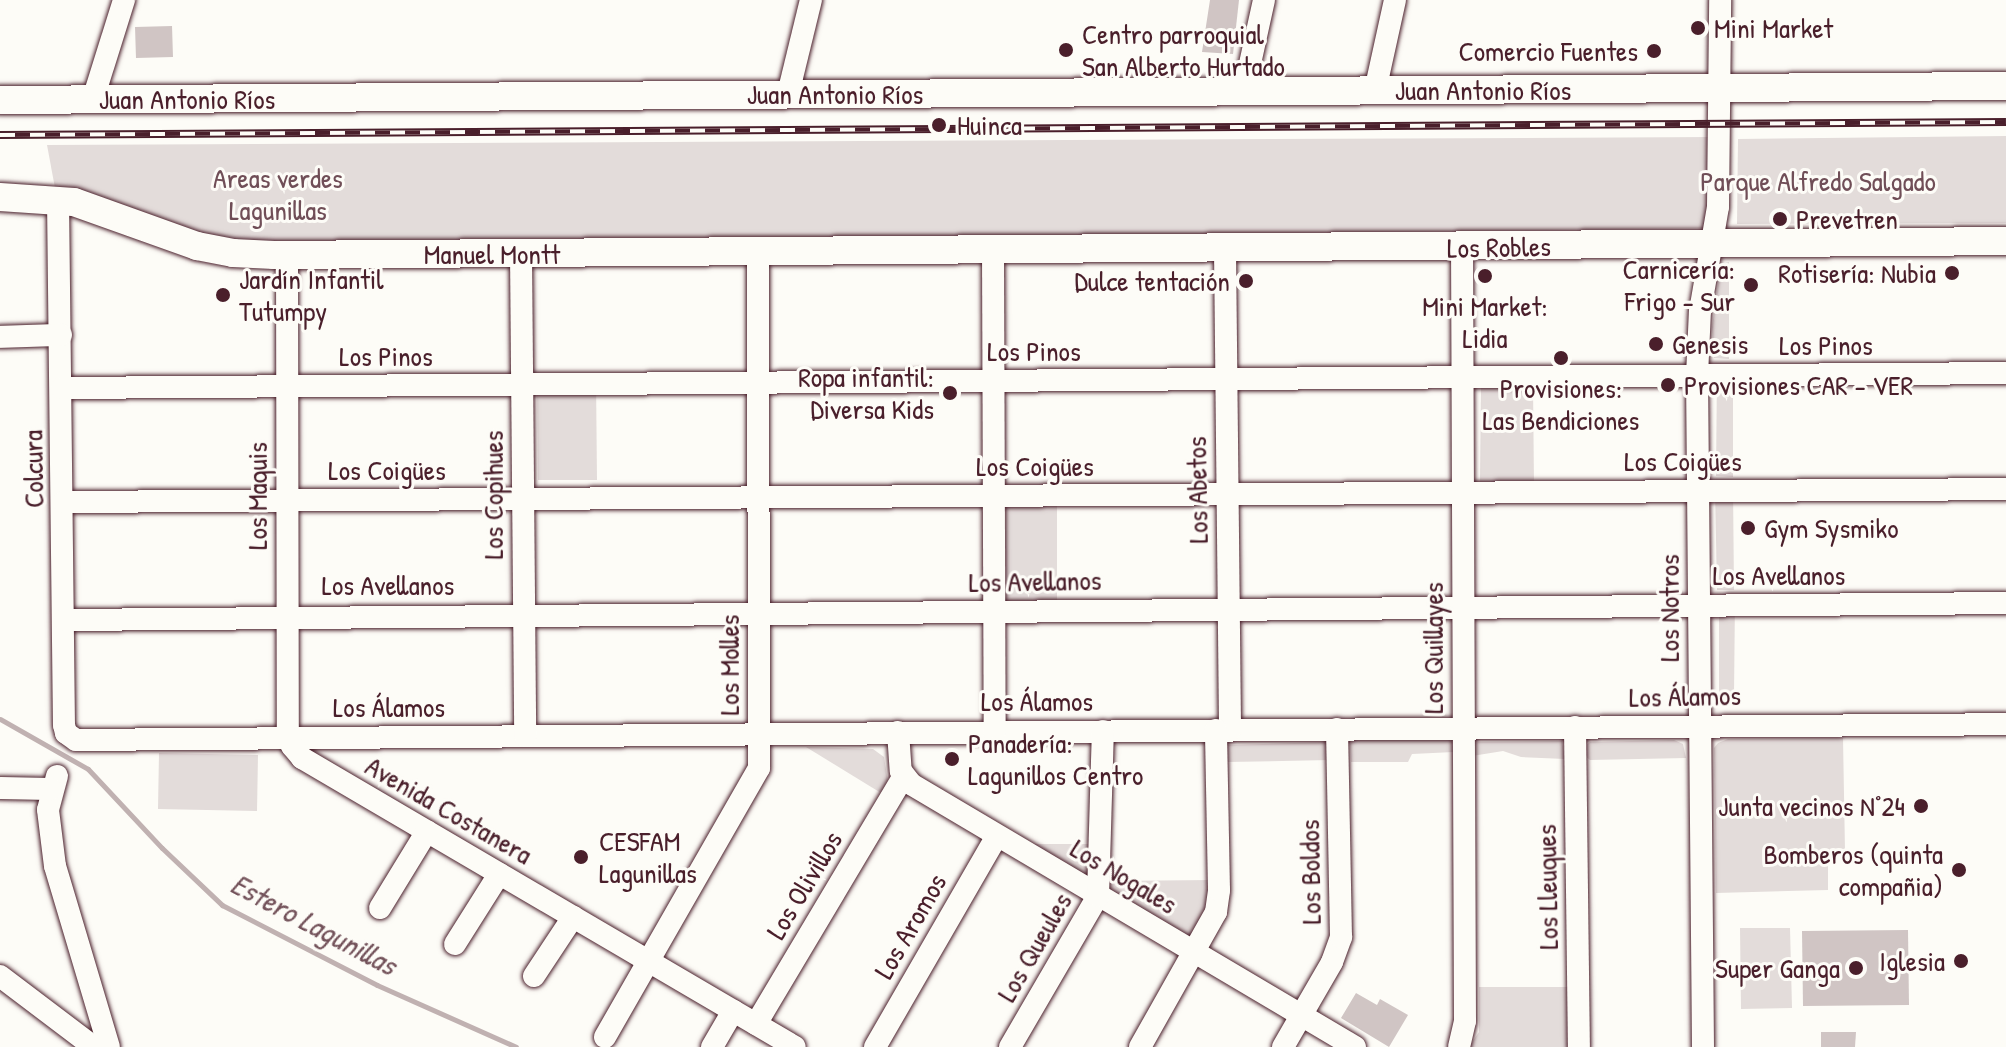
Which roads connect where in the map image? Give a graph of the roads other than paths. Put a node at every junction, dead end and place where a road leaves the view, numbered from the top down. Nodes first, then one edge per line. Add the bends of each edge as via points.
1 (124, 0) edge
2 (811, 0) edge
3 (1264, 0) edge
4 (1395, 0) edge
5 (1720, 0) edge
6 (2006, 86) edge
7 (1720, 88) junction
8 (1244, 91) junction
9 (1375, 91) junction
10 (788, 94) junction
11 (93, 99) junction
12 (0, 100) edge
13 (0, 197) edge
14 (58, 199) junction
15 (2006, 241) edge
16 (1713, 244) junction
17 (1462, 247) junction
18 (1225, 249) junction
19 (993, 250) junction
20 (758, 252) junction
21 (521, 253) junction
22 (287, 255) junction
23 (61, 335) junction
24 (0, 337) edge
25 (2006, 373) edge
26 (1697, 376) junction
27 (1462, 378) junction
28 (1226, 379) junction
29 (993, 381) junction
30 (757, 383) junction
31 (522, 385) junction
32 (287, 386) junction
33 (62, 388) junction
34 (2006, 489) edge
35 (1698, 491) junction
36 (1463, 493) junction
37 (1228, 495) junction
38 (994, 496) junction
39 (523, 499) junction
40 (287, 500) junction
41 (758, 500) junction
42 (64, 502) junction
43 (2006, 603) edge
44 (1699, 605) junction
45 (1463, 607) junction
46 (1228, 609) junction
47 (995, 611) junction
48 (524, 614) junction
49 (759, 615) junction
50 (288, 616) junction
51 (65, 620) junction
52 (2006, 724) edge
53 (1700, 726) junction
54 (1575, 727) junction
55 (1463, 728) junction
56 (1337, 729) junction
57 (1223, 730) junction
58 (1103, 731) junction
59 (898, 732) junction
60 (995, 732) junction
61 (760, 733) junction
62 (69, 736) joint
63 (525, 736) junction
64 (288, 737) junction
65 (903, 777) junction
66 (0, 788) edge
67 (427, 831) junction
68 (997, 836) junction
69 (499, 874) junction
70 (1098, 896) junction
71 (380, 908) dead end
72 (573, 917) junction
73 (455, 944) dead end
74 (1194, 952) junction
75 (650, 962) junction
76 (0, 976) edge
77 (534, 976) dead end
78 (733, 1011) junction
79 (1301, 1015) junction
80 (756, 1024) junction
81 (605, 1037) dead end
82 (94, 1047) edge
83 (109, 1047) edge
84 (712, 1047) edge
85 (795, 1047) edge
86 (875, 1047) edge
87 (1010, 1047) edge
88 (1140, 1047) edge
89 (1283, 1047) edge
90 (1355, 1047) edge
91 (1459, 1047) edge
92 (1579, 1047) edge
93 (1703, 1047) edge

1 - 11 street
2 - 10 street
3 - 8 street
4 - 9 street
5 - 7 street, Los Notros
6 - 7 main road, Juan Antonio Ríos
7 - 9 main road, Juan Antonio Ríos
7 - 16 street, Los Notros
8 - 9 main road, Juan Antonio Ríos
8 - 10 main road, Juan Antonio Ríos
10 - 11 main road, Juan Antonio Ríos
11 - 12 main road, Juan Antonio Ríos
13 - 14 main road, Manuel Montt
14 - 22 main road, Manuel Montt via 197,246
14 - 23 street, Colcura
15 - 16 main road, Los Robles
16 - 17 main road, Los Robles
16 - 26 street, Los Notros via 1700,311
17 - 18 main road, Los Robles
17 - 27 street, Los Quillayes
18 - 19 main road, Los Robles
18 - 28 street, Los Abetos
19 - 20 main road, Manuel Montt
19 - 29 street
20 - 21 main road, Manuel Montt
20 - 30 street, Los Molles
21 - 22 main road, Manuel Montt
21 - 31 street, Los Copihues
22 - 32 street, Los Maquis
23 - 24 street
23 - 33 street, Colcura
25 - 26 street, Los Pinos
26 - 27 street, Los Pinos
26 - 35 street, Los Notros
27 - 28 street, Los Pinos
27 - 36 street, Los Quillayes
28 - 29 street, Los Pinos
28 - 37 street, Los Abetos
29 - 30 street, Los Pinos
29 - 38 street
30 - 31 street, Los Pinos
30 - 41 street, Los Molles
31 - 32 street, Los Pinos
31 - 39 street, Los Copihues
32 - 33 street, Los Pinos
32 - 40 street, Los Maquis
33 - 42 street, Colcura
34 - 35 street, Los Coigües
35 - 36 street, Los Coigües
35 - 44 street, Los Notros
36 - 37 street, Los Coigües
36 - 45 street, Los Quillayes
37 - 38 street, Los Coigües
37 - 46 street, Los Abetos
38 - 41 street, Los Coigües
38 - 47 street
39 - 40 street, Los Coigües
39 - 41 street, Los Coigües
39 - 48 street, Los Copihues
40 - 42 street, Los Coigües
40 - 50 street, Los Maquis
41 - 49 street, Los Molles
42 - 51 street, Colcura
43 - 44 street, Los Avellanos
44 - 45 street, Los Avellanos
44 - 53 street, Los Notros
45 - 46 street, Los Avellanos
45 - 55 street, Los Quillayes
46 - 47 street, Los Avellanos
46 - 57 street, Los Abetos
47 - 49 street, Los Avellanos
47 - 60 street
48 - 49 street, Los Avellanos
48 - 50 street, Los Avellanos
48 - 63 street, Los Copihues
49 - 61 street, Los Molles
50 - 51 street, Los Avellanos
50 - 64 street, Los Maquis
51 - 62 street, Colcura via 64,725
52 - 53 street, Los Álamos
53 - 54 street, Los Álamos
53 - 93 street, Los Notros
54 - 55 street, Los Álamos
54 - 92 street, Los Lleuques
55 - 56 street, Los Álamos
55 - 91 street, Los Quillayes via 1465,1021
56 - 57 street, Los Álamos
56 - 79 street, Los Boldos via 1341,937
57 - 58 street, Los Álamos
57 - 74 street, Los Abetos via 1218,900
58 - 60 street, Los Álamos
58 - 70 street, Los Queules
59 - 60 street, Los Álamos
59 - 61 street, Los Álamos
59 - 65 street
61 - 63 street, Los Álamos
61 - 75 street, Los Molles via 756,779
62 - 64 street, Los Álamos
63 - 64 street, Los Álamos
64 - 67 street, Avenida Costanera via 302,758
65 - 68 street, Los Nogales
65 - 80 street, Los Olivillos
66 - 83 street via 54,783 48,810 55,866
67 - 69 street, Avenida Costanera
67 - 71 street
68 - 70 street, Los Nogales
68 - 86 street, Los Aromos
69 - 72 street, Avenida Costanera
69 - 73 street
70 - 74 street, Los Nogales
70 - 87 street, Los Queules
72 - 75 street, Avenida Costanera
72 - 77 street
74 - 79 street, Los Nogales
74 - 88 street, Los Abetos
75 - 78 street, Avenida Costanera
75 - 81 street, Los Molles
76 - 82 street
78 - 80 street, Avenida Costanera
78 - 84 street
79 - 89 street, Los Boldos
79 - 90 street, Los Nogales
80 - 85 street, Avenida Costanera

